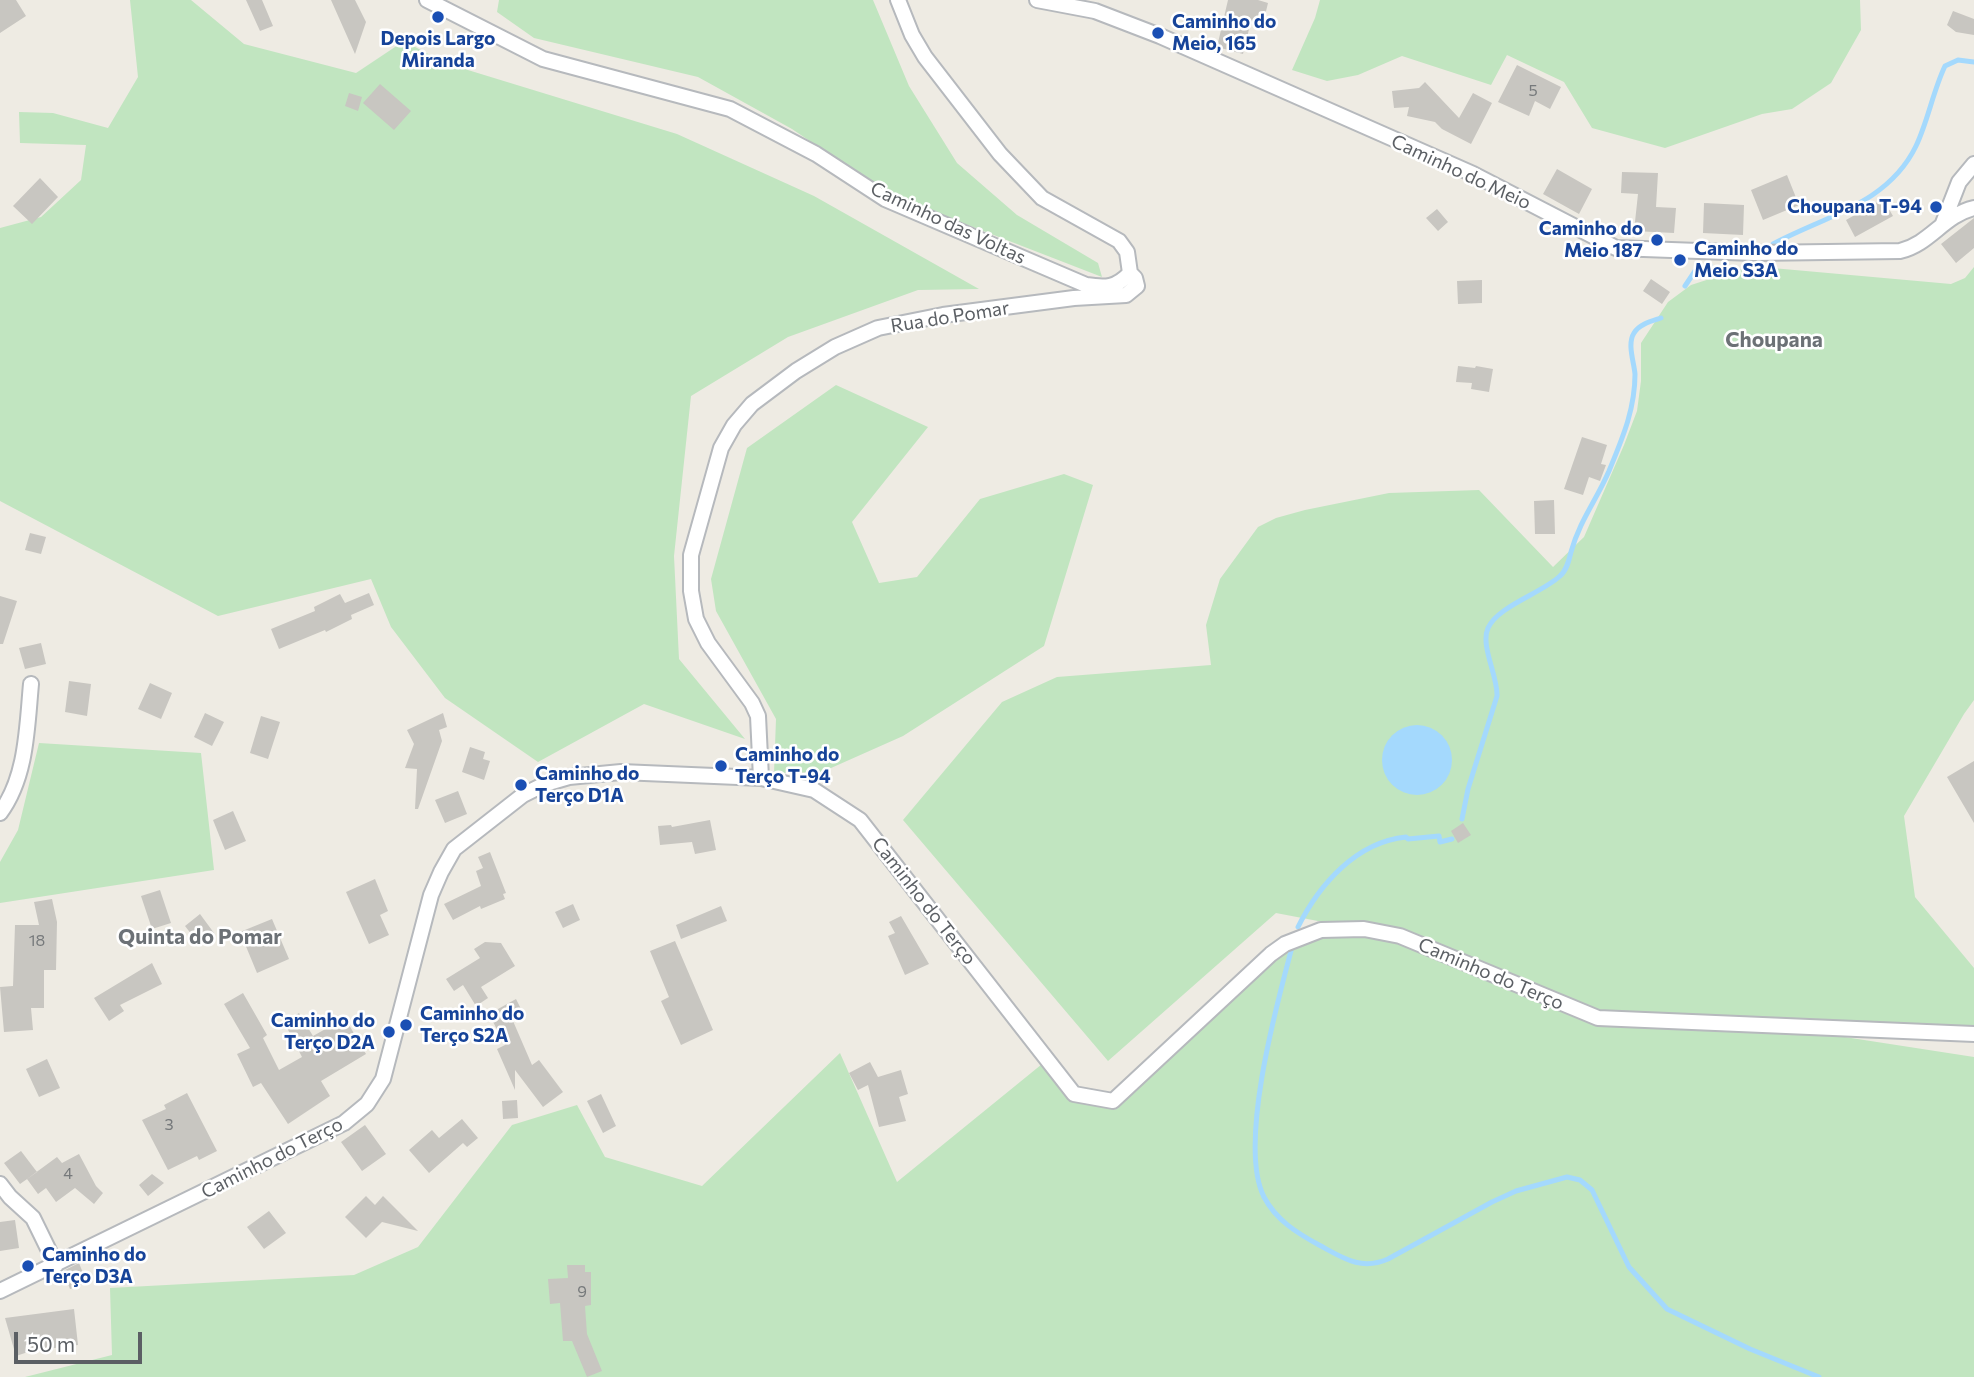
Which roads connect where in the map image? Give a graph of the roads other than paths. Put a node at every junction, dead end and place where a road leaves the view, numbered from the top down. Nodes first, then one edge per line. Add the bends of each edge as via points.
1 (427, 0) edge
2 (898, 0) edge
3 (1037, 0) edge
4 (1974, 164) edge
5 (1974, 208) edge
6 (1943, 223) junction
7 (1130, 272) junction
8 (32, 684) dead end
9 (761, 778) junction
10 (0, 813) edge
11 (1974, 1034) edge
12 (0, 1184) edge
13 (56, 1265) junction
14 (0, 1292) edge

1 - 7 street, Caminho das Voltas via 543,59 730,109 816,154 885,198 1086,285 1115,286
2 - 7 street via 925,57 999,153 1042,198 1119,242 1128,252
3 - 6 street, Caminho do Meio via 1095,10 1160,36 1473,174 1616,248 1754,253 1900,251 1922,243
4 - 6 street via 1959,182
5 - 6 street, Caminho do Meio
7 - 9 street, Rua do Pomar via 1136,286 1126,295 943,315 878,328 796,370 752,404 734,425 721,447 691,555 691,591 696,619 708,643 758,716
8 - 10 street via 22,759
9 - 11 street, Caminho do Terço via 814,790 860,820 1074,1094 1114,1101 1271,954 1285,943 1321,930 1364,929 1400,936 1598,1018
9 - 13 street, Caminho do Terço via 621,772 569,777 523,795 454,849 441,872 383,1079 367,1104 344,1123
12 - 13 street via 33,1218
13 - 14 street, Caminho do Terço

